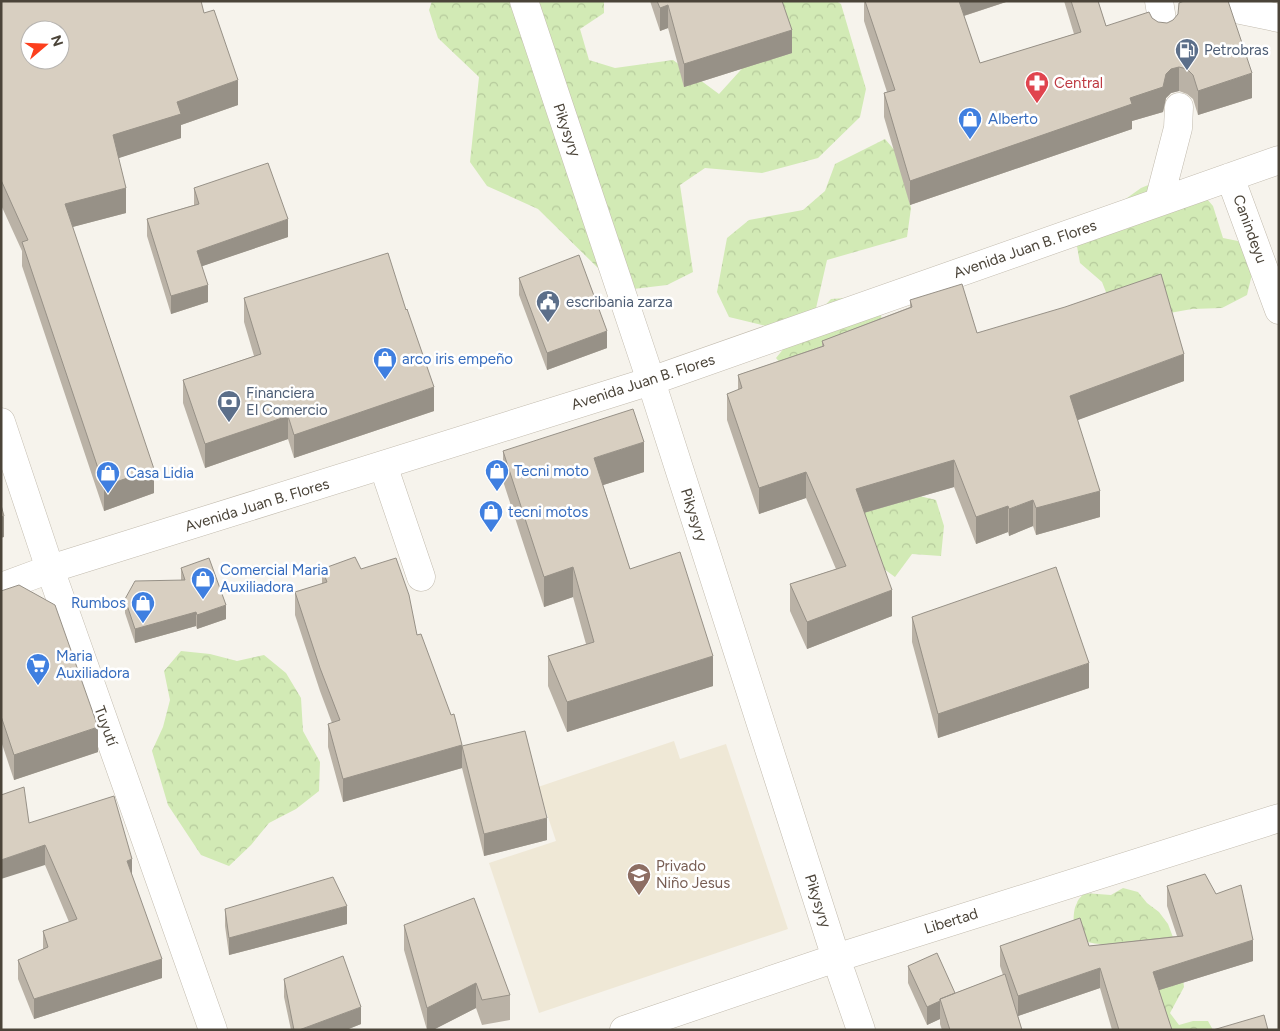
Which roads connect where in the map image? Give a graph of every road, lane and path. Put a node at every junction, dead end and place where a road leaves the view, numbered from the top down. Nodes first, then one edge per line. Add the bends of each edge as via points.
1 (524, 1) edge
2 (1159, 1) edge
3 (1197, 1) edge
4 (1279, 18) edge
5 (1164, 32) edge
6 (1179, 107) dead end
7 (1279, 160) edge
8 (1230, 176) junction
9 (1159, 201) junction
10 (1279, 310) edge
11 (651, 381) junction
12 (1, 422) edge
13 (383, 465) junction
14 (50, 569) junction
15 (421, 577) dead end
16 (1, 587) edge
17 (1279, 818) edge
18 (836, 958) junction
19 (213, 1030) edge
20 (624, 1030) edge
21 (861, 1030) edge

1 - 11 street, Pikysyry
2 - 5 street
3 - 4 street
6 - 9 street via 1178,128
7 - 8 street, Avenida Juan B. Flores
8 - 9 street, Avenida Juan B. Flores
8 - 10 street, Canindeyu
9 - 11 street, Avenida Juan B. Flores
11 - 13 street, Avenida Juan B. Flores
11 - 18 street, Pikysyry
12 - 14 street, Tuyutí
13 - 14 street, Avenida Juan B. Flores
13 - 15 street
14 - 16 street, Avenida Juan B. Flores
14 - 19 street, Tuyutí
17 - 18 street, Libertad
18 - 20 street, Libertad
18 - 21 street, Pikysyry

